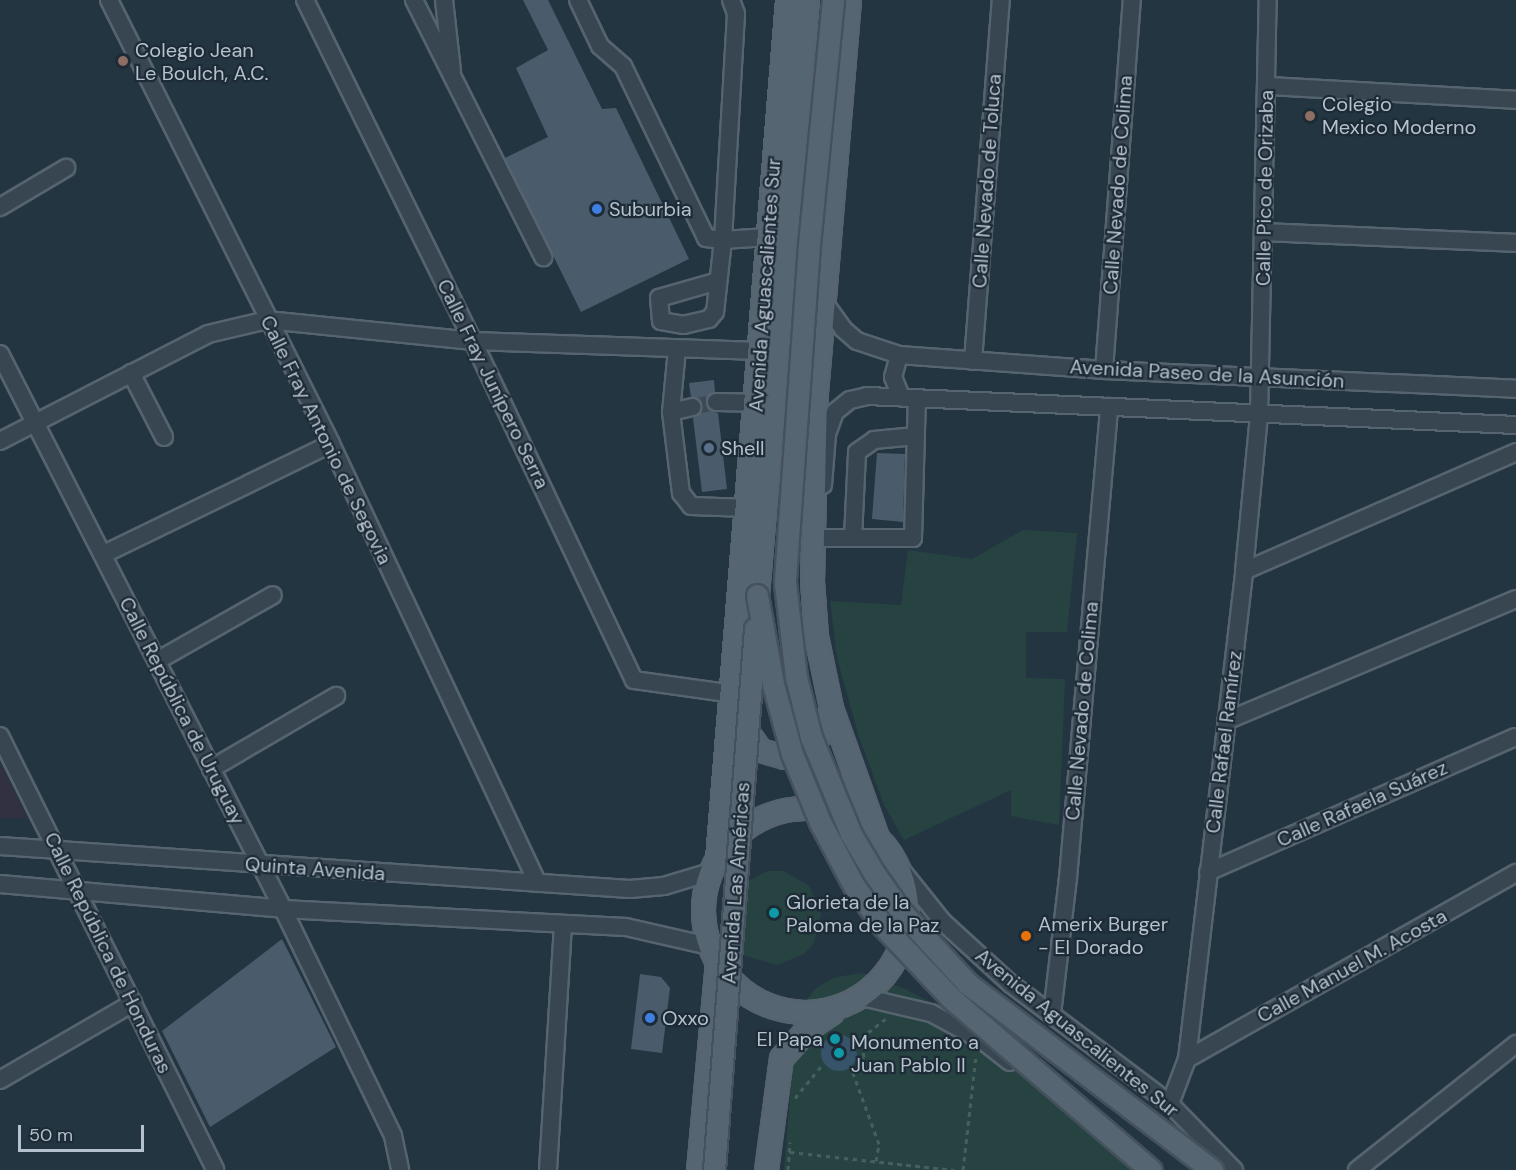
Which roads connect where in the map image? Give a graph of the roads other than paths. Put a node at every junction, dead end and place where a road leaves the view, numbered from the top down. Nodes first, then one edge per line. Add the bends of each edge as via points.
1 (109, 0) edge
2 (305, 0) edge
3 (414, 0) edge
4 (444, 0) edge
5 (578, 0) edge
6 (730, 0) edge
7 (787, 0) edge
8 (807, 0) edge
9 (833, 0) edge
10 (849, 0) edge
11 (1001, 0) edge
12 (1132, 0) edge
13 (1268, 0) edge
14 (454, 84) junction
15 (1268, 86) junction
16 (1516, 100) edge
17 (66, 168) dead end
18 (0, 207) edge
19 (1265, 232) junction
20 (768, 237) junction
21 (723, 240) junction
22 (1516, 243) edge
23 (543, 257) dead end
24 (718, 281) dead end
25 (823, 301) junction
26 (267, 320) junction
27 (473, 341) junction
28 (677, 349) junction
29 (759, 351) junction
30 (0, 354) edge
31 (898, 355) junction
32 (973, 361) junction
33 (1104, 370) junction
34 (131, 373) junction
35 (1261, 377) junction
36 (1516, 389) edge
37 (909, 397) junction
38 (716, 402) tunnel mouth
39 (755, 403) junction
40 (692, 406) tunnel mouth
41 (1109, 407) junction
42 (671, 412) junction
43 (1259, 414) junction
44 (36, 423) junction
45 (1516, 425) edge
46 (164, 436) dead end
47 (916, 436) junction
48 (0, 441) edge
49 (331, 444) junction
50 (1516, 452) edge
51 (748, 508) junction
52 (814, 535) junction
53 (853, 538) junction
54 (104, 554) junction
55 (1244, 571) junction
56 (273, 595) dead end
57 (757, 595) junction
58 (1514, 605) edge
59 (157, 661) junction
60 (733, 694) junction
61 (336, 696) dead end
62 (831, 708) junction
63 (1226, 721) junction
64 (0, 736) edge
65 (1516, 736) edge
66 (211, 769) junction
67 (877, 837) junction
68 (0, 846) edge
69 (57, 849) junction
70 (259, 865) junction
71 (713, 865) junction
72 (899, 867) junction
73 (1208, 872) junction
74 (1516, 873) edge
75 (538, 883) junction
76 (0, 884) edge
77 (77, 893) junction
78 (283, 909) junction
79 (563, 924) junction
80 (713, 954) junction
81 (862, 997) junction
82 (133, 1003) junction
83 (836, 1009) junction
84 (1052, 1014) junction
85 (1516, 1044) edge
86 (1187, 1059) junction
87 (0, 1080) edge
88 (1170, 1104) junction
89 (208, 1168) edge
90 (400, 1170) edge
91 (548, 1170) edge
92 (698, 1170) edge
93 (714, 1170) edge
94 (766, 1170) edge
95 (1139, 1170) edge
96 (1151, 1170) edge
97 (1212, 1170) edge
98 (1234, 1170) edge
99 (1357, 1170) edge

1 - 26 street, Calle Fray Antonio de Segovia
2 - 27 street, Calle Fray Junípero Serra
3 - 14 street
4 - 14 street
5 - 21 street via 600,46 623,66 706,237
6 - 21 street via 736,14
7 - 20 main road, Avenida Aguascalientes Sur
8 - 57 main road, Avenida Aguascalientes Sur
9 - 97 main road, Avenida Aguascalientes Sur, bridge via 809,245 785,584 796,677 811,737 847,824 874,873 900,910 953,968 1033,1035
10 - 25 main road
11 - 32 street, Calle Nevado de Toluca
12 - 33 street, Calle Nevado de Colima
13 - 15 street, Calle Pico de Orizaba
14 - 23 street
15 - 16 street
15 - 19 street, Calle Pico de Orizaba
17 - 18 street
19 - 22 street
19 - 35 street, Calle Pico de Orizaba
20 - 21 street
20 - 29 main road, Avenida Aguascalientes Sur
21 - 24 street
25 - 31 street, Avenida Paseo de la Asunción via 857,341
25 - 52 main road via 816,391
26 - 27 street
26 - 34 street via 208,334
26 - 49 street, Calle Fray Antonio de Segovia
27 - 28 street
27 - 60 street, Calle Fray Junípero Serra via 634,680
28 - 29 street
28 - 42 street
29 - 39 main road, Avenida Aguascalientes Sur
30 - 44 street, Calle República de Uruguay
31 - 32 street, Avenida Paseo de la Asunción
31 - 37 street via 893,377
32 - 33 street, Avenida Paseo de la Asunción
33 - 35 street, Avenida Paseo de la Asunción
34 - 44 street
34 - 46 street
35 - 36 street, Avenida Paseo de la Asunción
35 - 43 street, Calle Rafael Ramírez
37 - 41 street, Avenida Paseo de la Asunción
37 - 47 street
37 - 52 street, Avenida Paseo de la Asunción via 867,396 850,400 835,412 828,434 820,517
38 - 39 street
39 - 51 main road, Avenida Aguascalientes Sur
40 - 42 street
41 - 43 street, Avenida Paseo de la Asunción
41 - 84 street, Calle Nevado de Colima via 1068,878
42 - 51 street via 681,493 690,506
43 - 45 street, Avenida Paseo de la Asunción
43 - 55 street, Calle Rafael Ramírez
44 - 48 street
44 - 54 street, Calle República de Uruguay
47 - 53 street via 874,440 857,452
47 - 53 street via 913,538
49 - 54 street
49 - 75 street, Calle Fray Antonio de Segovia
50 - 55 street
51 - 60 main road, Avenida Aguascalientes Sur
52 - 53 street
52 - 62 main road via 816,636
54 - 59 street, Calle República de Uruguay
55 - 63 street, Calle Rafael Ramírez
56 - 59 street
57 - 93 main road, Avenida Las Américas, bridge
57 - 96 main road, Avenida Aguascalientes Sur, bridge via 773,684 792,754 819,822 854,886 883,926 952,999
58 - 63 street
59 - 66 street, Calle República de Uruguay
60 - 62 main road via 745,734 770,755 784,757 807,748 823,732
60 - 71 main road, Avenida Aguascalientes Sur
61 - 66 street
62 - 67 main road
63 - 73 street, Calle Rafael Ramírez
64 - 69 street, Calle República de Honduras
65 - 73 street, Calle Rafaela Suárez
66 - 70 street, Calle República de Uruguay
67 - 71 main road, Avenida Aguascalientes Sur via 838,813 792,808 749,824
67 - 72 main road, Avenida Aguascalientes Sur
68 - 69 street, Quinta Avenida
69 - 70 street, Quinta Avenida
69 - 77 street, Calle República de Honduras
70 - 75 street, Quinta Avenida
70 - 78 street, Calle República de Uruguay
71 - 75 street, Quinta Avenida via 664,886 630,889
71 - 80 main road, Avenida Aguascalientes Sur via 703,909
72 - 81 main road, Avenida Aguascalientes Sur via 907,895 907,924 900,952 884,977
72 - 84 street, Avenida Aguascalientes Sur via 943,922
73 - 86 street, Calle Rafael Ramírez
74 - 86 street, Calle Manuel M. Acosta
76 - 77 street, Quinta Avenida
77 - 78 street, Quinta Avenida
77 - 82 street, Calle República de Honduras
78 - 79 street, Quinta Avenida
78 - 90 street, Calle República de Uruguay via 393,1136
79 - 80 street, Quinta Avenida via 655,931
79 - 91 street
80 - 83 main road, Avenida Aguascalientes Sur via 734,983 756,1000 781,1011 809,1014
80 - 92 main road, Avenida Aguascalientes Sur
81 - 83 main road, Avenida Aguascalientes Sur
81 - 95 street via 931,1013 983,1041
82 - 87 street
82 - 89 street, Calle República de Honduras
83 - 94 main road, Avenida Aguascalientes Sur via 807,1029 781,1058
84 - 88 street, Avenida Aguascalientes Sur
85 - 99 street
86 - 88 street, Calle Rafael Ramírez
88 - 98 street, Avenida Aguascalientes Sur

